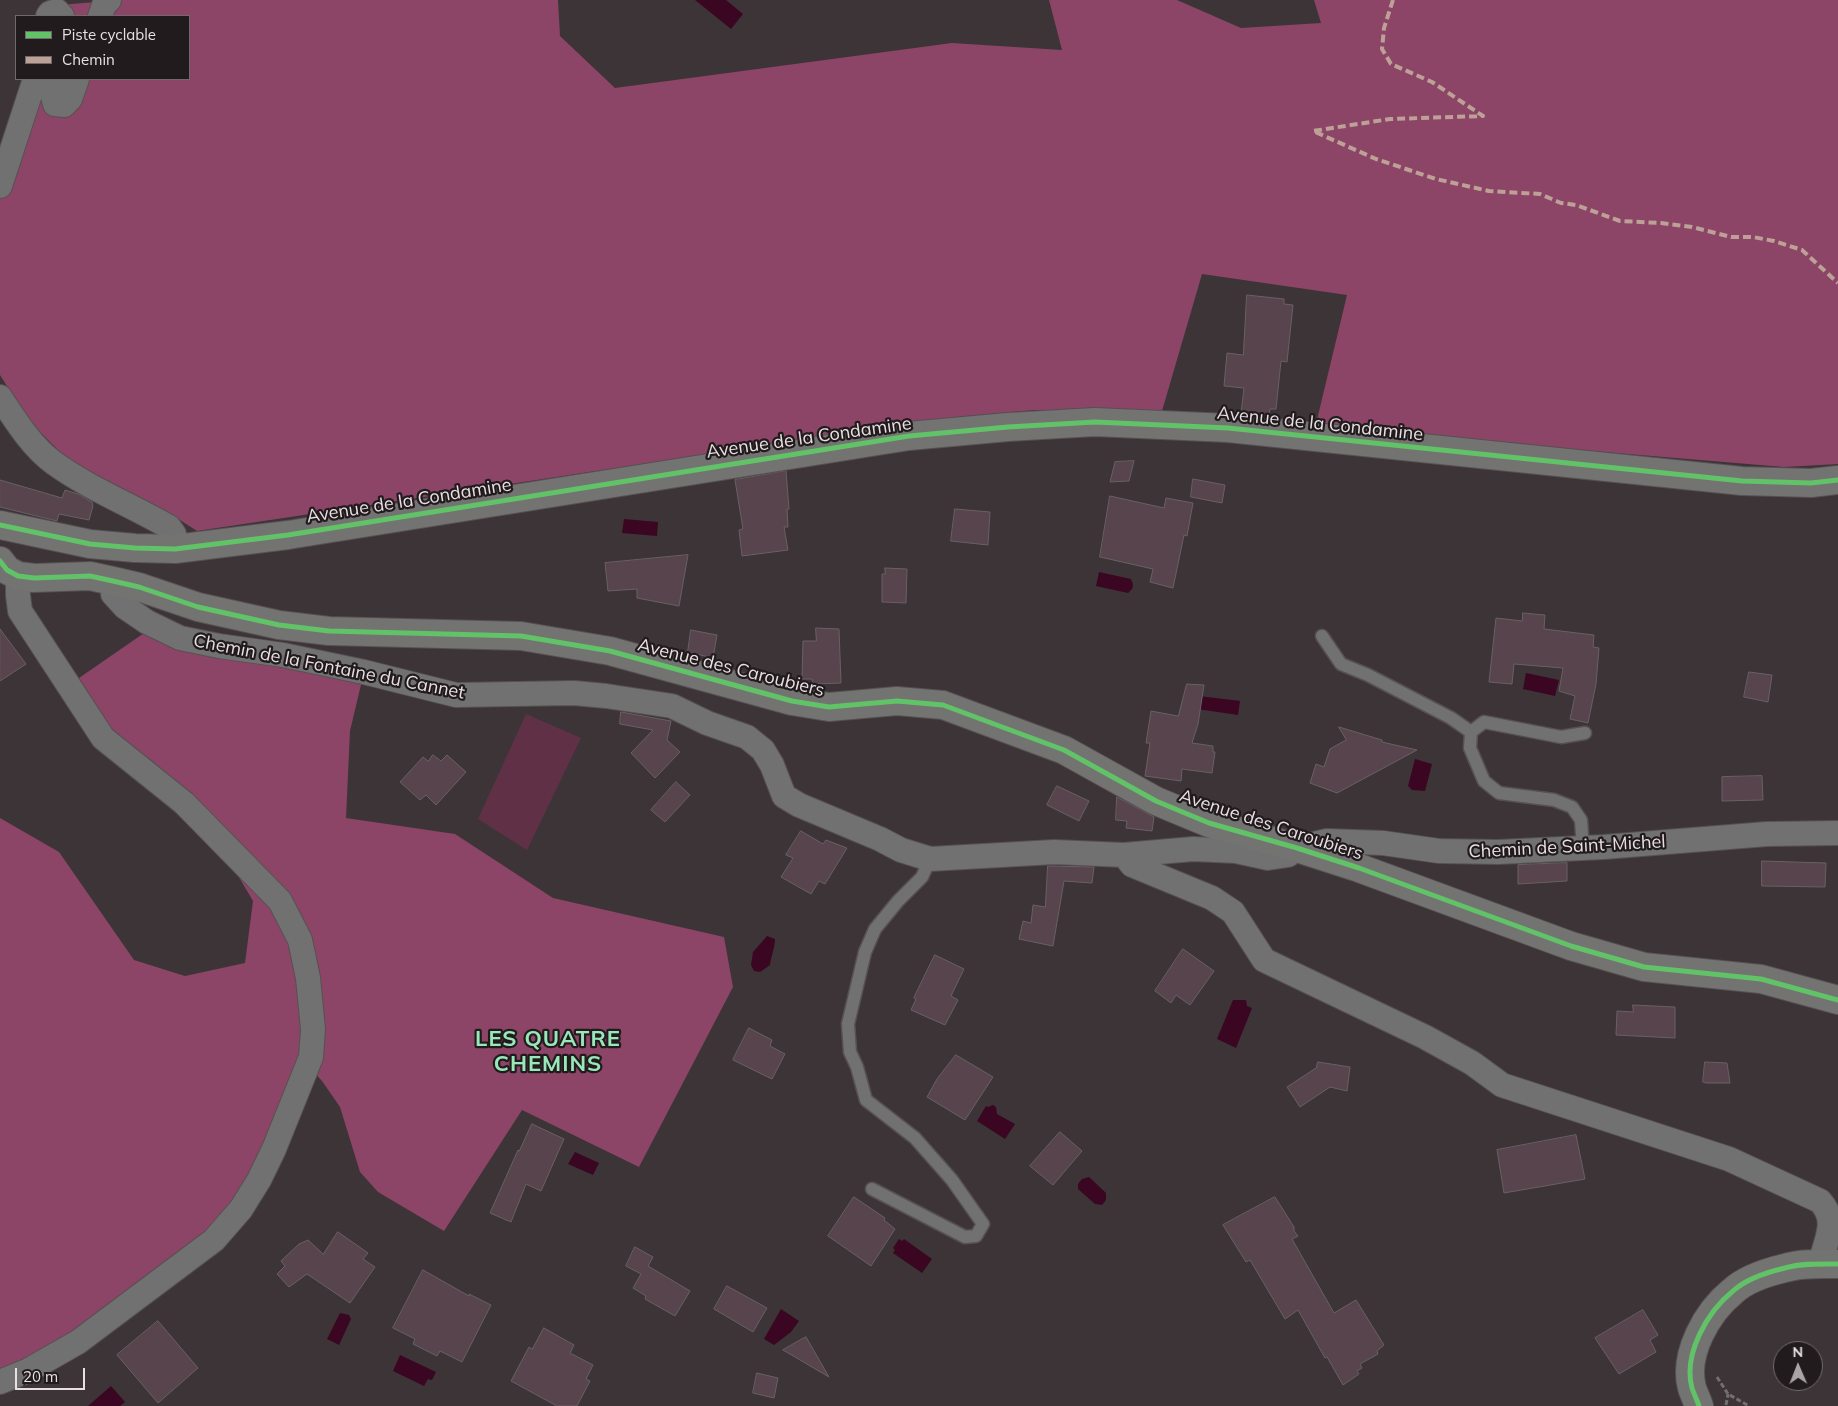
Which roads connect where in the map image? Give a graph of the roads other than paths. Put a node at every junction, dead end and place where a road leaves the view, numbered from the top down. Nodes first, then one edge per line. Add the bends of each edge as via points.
1 (108, 0) edge
2 (49, 15) edge
3 (61, 15) edge
4 (100, 15) edge
5 (34, 80) edge
6 (55, 80) edge
7 (77, 80) edge
8 (0, 186) edge
9 (0, 398) edge
10 (1838, 480) edge
11 (0, 525) edge
12 (175, 549) junction
13 (9, 568) edge
14 (113, 580) junction
15 (1322, 636) dead end
16 (1471, 732) junction
17 (1585, 732) dead end
18 (1838, 833) edge
19 (1297, 848) junction
20 (1583, 848) junction
21 (1124, 855) junction
22 (930, 859) junction
23 (1838, 1000) edge
24 (872, 1189) dead end
25 (1829, 1264) edge
26 (0, 1382) edge
27 (1699, 1406) edge

1 - 4 street
2 - 3 street via 58,10
5 - 8 street
6 - 7 street via 52,93 55,104 64,105 70,99
9 - 12 street via 21,428 53,462 88,485 169,527 174,534
10 - 12 street, Avenue de la Condamine via 1742,481 1228,428 1095,422 909,436
11 - 12 street, Avenue de la Condamine via 90,544
13 - 14 street, Avenue des Caroubiers
13 - 26 street via 20,611 103,738 184,803 280,901 300,940 313,1028 312,1057 260,1180 241,1209 214,1240 78,1342
14 - 19 street, Avenue des Caroubiers via 198,607 279,625 329,631 521,636 610,651 792,701 829,708 897,701 943,706 1064,750 1156,801 1209,823
14 - 22 street, Chemin de la Fontaine du Cannet via 113,594 124,607 180,638 284,655 456,695 574,693 672,706 747,737 758,745 772,765 784,796 799,805 901,850
15 - 16 lane via 1340,664 1368,675
16 - 17 lane via 1484,722 1561,737
16 - 20 lane via 1470,748 1484,781 1499,793 1554,800 1572,807 1582,820
18 - 20 street, Chemin de Saint-Michel via 1767,834
19 - 20 street, Chemin de Saint-Michel via 1327,841 1439,852
19 - 21 street, Chemin de Saint-Michel via 1288,855 1268,858 1236,851 1193,849
19 - 23 street, Avenue des Caroubiers via 1580,949 1644,967 1761,979
21 - 22 street, Chemin de la Fontaine du Cannet via 1054,852
21 - 25 street via 1132,865 1212,898 1233,912 1264,960 1426,1037 1472,1063 1502,1085 1729,1159 1820,1201 1832,1209 1837,1218 1836,1228 1823,1251
22 - 24 lane via 922,877 875,929 868,944 848,1024 850,1052 866,1100 915,1138 952,1180 983,1224 976,1236 965,1237
25 - 27 street via 1786,1267 1733,1290 1707,1320 1694,1345 1692,1387

